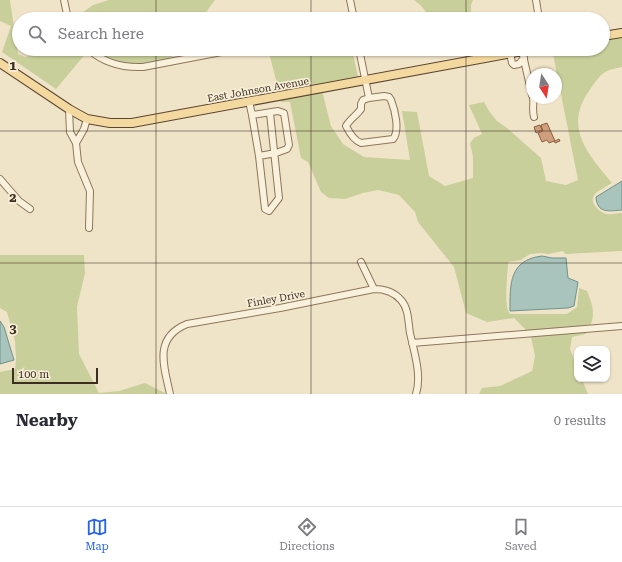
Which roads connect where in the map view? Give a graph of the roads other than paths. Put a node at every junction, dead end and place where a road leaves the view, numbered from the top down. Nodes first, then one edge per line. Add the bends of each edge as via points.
1 (64, 0) edge
2 (350, 0) edge
3 (536, 0) edge
4 (67, 12) edge
5 (353, 12) edge
6 (538, 12) edge
7 (622, 33) edge
8 (610, 35) edge
9 (98, 56) edge
10 (200, 56) edge
11 (360, 56) edge
12 (493, 56) edge
13 (511, 56) edge
14 (522, 56) edge
15 (523, 56) edge
16 (0, 63) edge
17 (526, 68) edge
18 (365, 79) junction
19 (369, 98) junction
20 (249, 101) junction
21 (534, 104) edge
22 (69, 109) junction
23 (270, 113) junction
24 (252, 115) junction
25 (534, 117) dead end
26 (87, 119) junction
27 (76, 143) junction
28 (274, 153) junction
29 (259, 156) junction
30 (0, 179) edge
31 (30, 209) dead end
32 (89, 228) dead end
33 (361, 262) dead end
34 (374, 289) junction
35 (622, 326) edge
36 (412, 343) junction
37 (170, 394) edge
38 (416, 394) edge

1 - 4 street
2 - 5 street
3 - 6 street
7 - 8 main road
9 - 10 street via 114,64 143,67
11 - 18 street
12 - 18 main road, East Johnson Avenue
13 - 14 street via 514,65 519,64
15 - 17 street
16 - 22 main road, East Johnson Avenue
18 - 19 street
18 - 20 main road, East Johnson Avenue
19 - 19 street via 363,100 361,109 346,126 357,142 393,139 396,136 396,127 391,100 384,96
20 - 24 street
20 - 26 main road, East Johnson Avenue via 132,122 110,123
21 - 25 street
22 - 26 main road, East Johnson Avenue
22 - 27 street via 70,132
23 - 24 street
23 - 28 street
23 - 28 street via 284,113 289,145 287,149
24 - 29 street
26 - 27 street
27 - 32 street via 78,162 90,191
28 - 29 street
28 - 29 street via 279,198 269,211 265,209
30 - 31 street via 19,201
33 - 34 street
34 - 36 street, Finley Drive via 388,291 402,300 407,310
34 - 37 street, Finley Drive via 182,326 171,335 163,352
35 - 36 street
36 - 38 street, Finley Drive via 418,382

